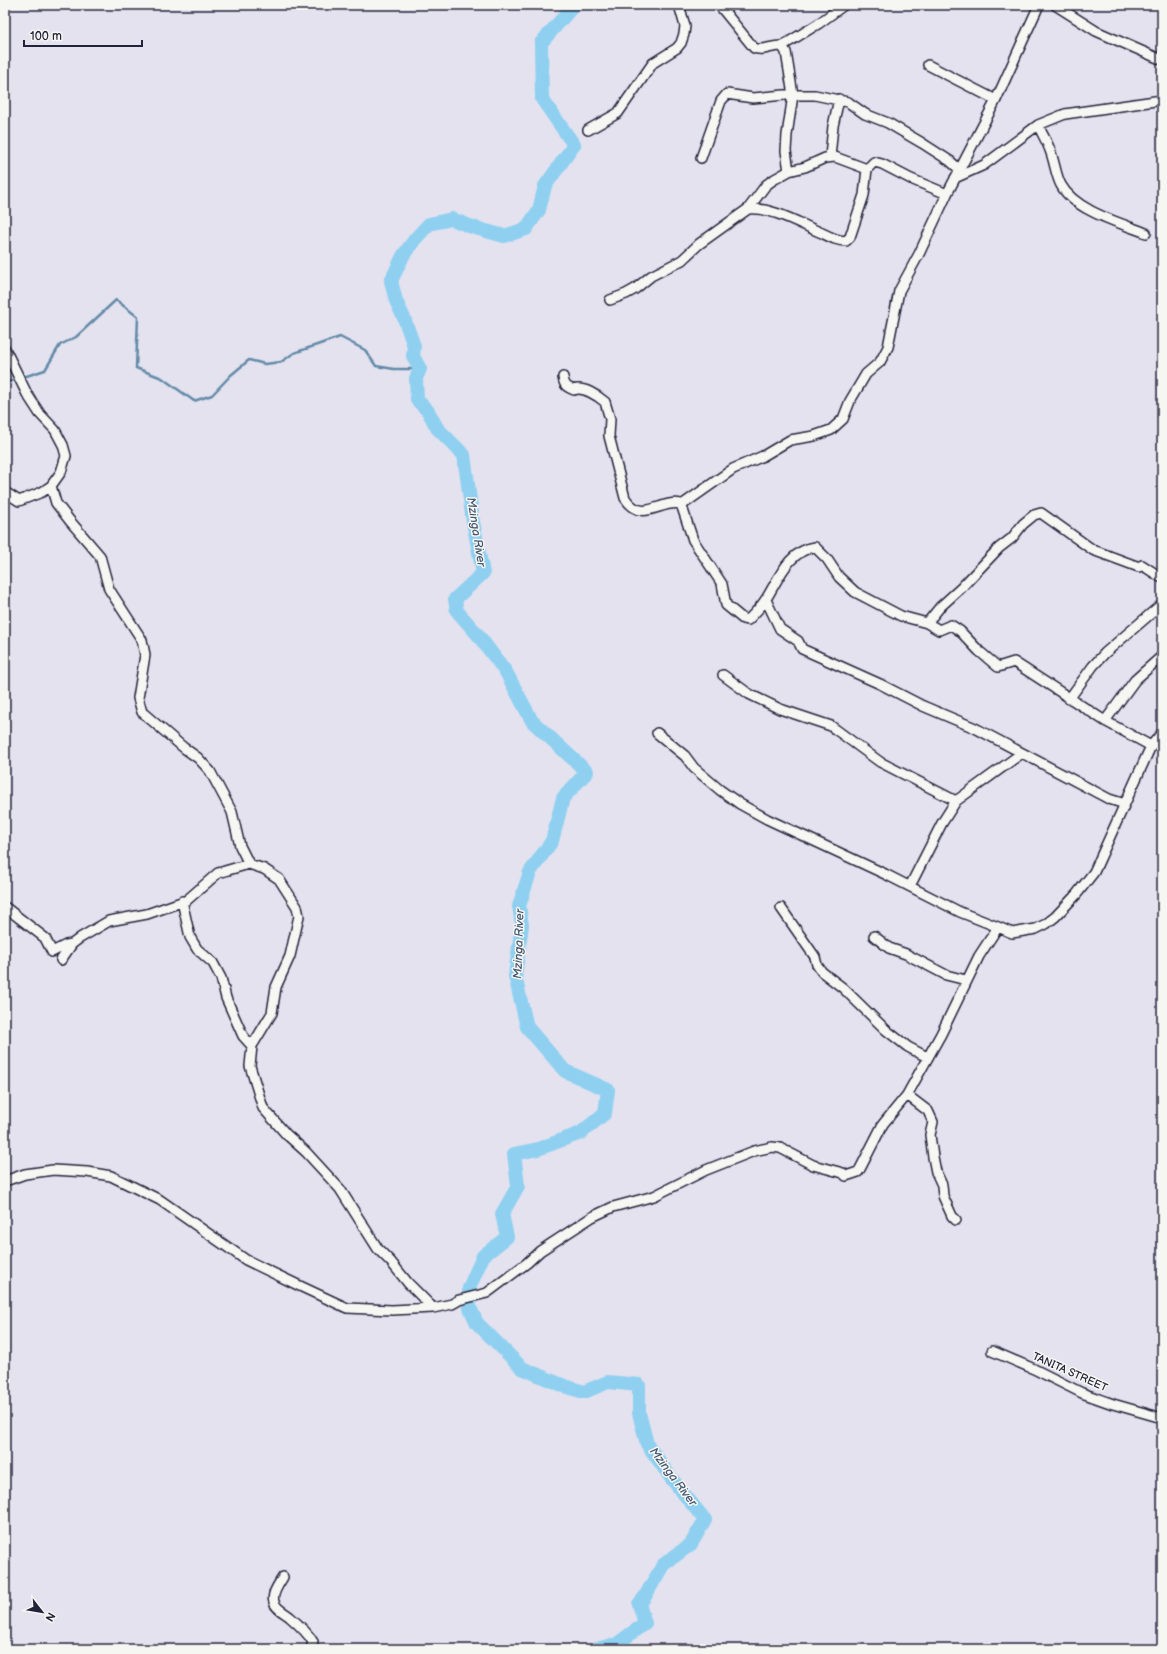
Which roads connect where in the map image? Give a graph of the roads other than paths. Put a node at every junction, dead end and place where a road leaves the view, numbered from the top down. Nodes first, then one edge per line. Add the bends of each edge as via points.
1 (679, 5) edge
2 (719, 5) edge
3 (844, 5) edge
4 (1039, 5) edge
5 (1054, 5) edge
6 (782, 46) junction
7 (1162, 60) edge
8 (928, 65) dead end
9 (793, 95) junction
10 (839, 99) junction
11 (996, 100) junction
12 (1162, 100) edge
13 (1038, 125) junction
14 (588, 130) dead end
15 (830, 157) junction
16 (701, 158) dead end
17 (867, 169) junction
18 (789, 171) junction
19 (958, 174) junction
20 (947, 194) junction
21 (748, 209) junction
22 (1146, 233) dead end
23 (610, 300) dead end
24 (5, 349) edge
25 (563, 377) dead end
26 (51, 486) junction
27 (5, 492) edge
28 (682, 505) junction
29 (1162, 578) edge
30 (766, 600) junction
31 (1162, 604) edge
32 (927, 623) junction
33 (1162, 656) edge
34 (723, 675) dead end
35 (1069, 699) junction
36 (1105, 721) junction
37 (657, 733) dead end
38 (1162, 733) edge
39 (1151, 746) junction
40 (1022, 753) junction
41 (956, 801) junction
42 (1125, 804) junction
43 (249, 864) junction
44 (910, 886) junction
45 (182, 901) junction
46 (5, 906) edge
47 (781, 908) dead end
48 (998, 927) junction
49 (874, 936) dead end
50 (72, 944) junction
51 (61, 960) dead end
52 (966, 980) junction
53 (252, 1046) junction
54 (927, 1057) junction
55 (907, 1095) junction
56 (5, 1181) edge
57 (956, 1220) dead end
58 (433, 1308) junction
59 (992, 1351) dead end
60 (1162, 1418) edge
61 (283, 1577) dead end
62 (311, 1649) edge

1 - 14 street via 685,26 681,43 653,63 618,113
2 - 6 street via 754,48 758,50
3 - 6 street
4 - 11 street
5 - 7 street via 1096,31
6 - 9 street via 789,61
8 - 11 street
9 - 10 street
9 - 16 street via 753,98 724,95
9 - 18 street via 786,151
10 - 15 street
10 - 19 street via 899,128 944,157
11 - 19 street
12 - 13 street via 1065,114
13 - 19 street via 984,165
13 - 22 street via 1051,153 1060,184 1069,196 1098,214
15 - 17 street
15 - 18 street
17 - 20 street via 874,162 878,162
17 - 21 street via 863,201 850,237 846,240 835,239 780,215
18 - 21 street via 766,185
19 - 20 street
20 - 28 street via 899,291 888,347 880,362 866,374 843,419 831,430 790,440 763,456 733,469
21 - 23 street via 699,244 682,260 651,276 626,294
24 - 26 street via 40,414 56,430 63,445 66,456 61,472
25 - 28 street via 564,384 569,388 592,393 605,402 610,419 609,436 629,505 639,510 648,510 680,503
26 - 27 street via 18,501
26 - 43 street via 56,503 100,556 109,589 142,640 144,660 138,698 142,712 210,771 232,812 240,846
28 - 30 street via 693,540 722,584 728,607 746,621
29 - 32 street via 1142,565 1139,567 1093,550 1041,513 1023,524
30 - 32 street via 793,558 805,549 815,547 855,592 901,616
30 - 40 street via 780,629 798,641 802,649 974,728
31 - 35 street via 1105,653
32 - 35 street via 938,630 951,625 998,667 1014,662
33 - 36 street via 1135,680
34 - 41 street via 749,694 780,709 831,726 880,762
35 - 36 street
36 - 39 street
37 - 44 street via 685,756 694,768 740,804
38 - 39 street
39 - 42 street
40 - 41 street
40 - 42 street via 1109,799
41 - 44 street
42 - 48 street via 1094,872 1055,917 1036,929 1012,933
43 - 45 street via 218,873 187,900
43 - 53 street via 264,869 279,879 297,907 299,916 290,956 276,987 272,1012
44 - 48 street via 960,912
45 - 50 street via 147,914 109,921
45 - 53 street via 190,937 197,949 213,963 243,1036
46 - 50 street via 45,938 52,952
47 - 54 street via 815,957 822,972 843,988 886,1030 908,1047
48 - 52 street
49 - 52 street via 889,948 946,975
50 - 51 street
52 - 54 street via 942,1034
53 - 58 street via 250,1066 263,1108 340,1189 378,1249
54 - 55 street
55 - 57 street via 928,1111 934,1122 930,1135 936,1172 942,1185 942,1196
55 - 58 street via 882,1124 858,1172 846,1176 813,1165 780,1148 754,1151 706,1170 654,1196 613,1207 592,1217 540,1251 487,1292
56 - 58 street via 25,1174 53,1170 112,1176 160,1200 246,1260 347,1308
59 - 60 street, TANITA STREET via 1082,1393
61 - 62 street via 275,1590 274,1601 276,1606 311,1638

